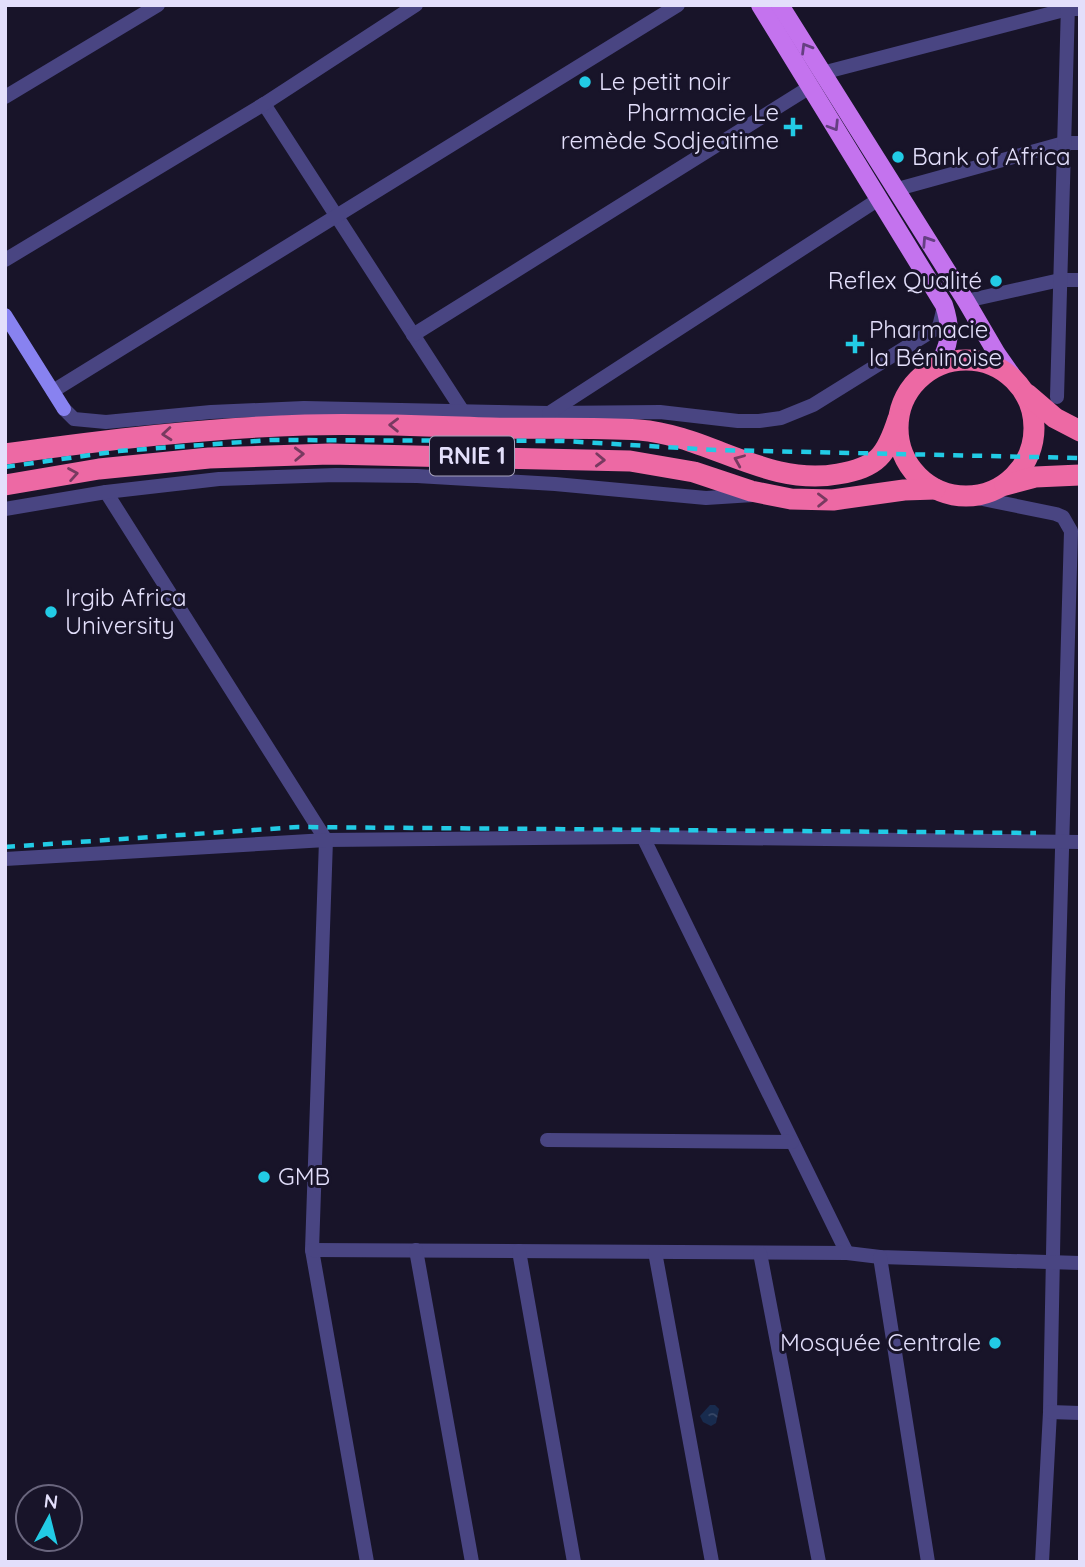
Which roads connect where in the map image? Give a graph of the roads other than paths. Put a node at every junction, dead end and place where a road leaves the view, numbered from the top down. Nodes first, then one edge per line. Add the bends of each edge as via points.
1 (158, 5) edge
2 (416, 5) edge
3 (678, 5) edge
4 (760, 5) edge
5 (780, 5) edge
6 (1072, 8) edge
7 (816, 80) junction
8 (5, 97) edge
9 (264, 104) junction
10 (1064, 144) junction
11 (1080, 144) edge
12 (887, 195) junction
13 (336, 216) junction
14 (5, 260) edge
15 (1060, 280) junction
16 (1080, 280) edge
17 (967, 301) junction
18 (944, 305) junction
19 (5, 315) edge
20 (413, 334) junction
21 (936, 367) junction
22 (1019, 385) junction
23 (53, 391) junction
24 (1057, 397) dead end
25 (462, 410) junction
26 (549, 413) junction
27 (898, 418) junction
28 (1080, 431) edge
29 (5, 454) edge
30 (554, 458) junction
31 (1080, 475) edge
32 (555, 484) junction
33 (5, 485) edge
34 (1000, 487) junction
35 (935, 489) junction
36 (106, 492) junction
37 (764, 495) junction
38 (968, 496) junction
39 (5, 509) edge
40 (643, 837) junction
41 (326, 840) junction
42 (1062, 841) junction
43 (1080, 842) edge
44 (5, 859) edge
45 (547, 1140) dead end
46 (792, 1142) junction
47 (312, 1250) junction
48 (416, 1250) junction
49 (519, 1251) junction
50 (655, 1252) junction
51 (760, 1253) junction
52 (848, 1253) junction
53 (880, 1257) junction
54 (1053, 1262) junction
55 (1080, 1263) edge
56 (1050, 1412) junction
57 (1080, 1413) edge
58 (367, 1562) edge
59 (472, 1562) edge
60 (575, 1562) edge
61 (712, 1562) edge
62 (819, 1562) edge
63 (928, 1562) edge
64 (1042, 1562) edge

1 - 8 street
2 - 9 street
3 - 13 street
4 - 7 main road
7 -> 5 main road
6 - 7 street
6 - 10 street
7 - 12 main road
7 - 20 street
9 - 13 street
9 - 14 street
10 - 11 street
10 - 12 street
10 - 15 street
17 -> 12 main road
12 - 18 main road
12 - 26 street
13 - 20 street
13 - 23 street
15 - 16 street
15 - 17 street
15 - 24 street
17 - 22 main road
18 - 21 main road via 949,341
18 - 26 street via 939,327 814,405 781,418 738,421 660,412
19 - 23 street
20 - 25 street
21 - 22 highway via 955,361 980,362 1003,371
21 - 27 highway, RNIE 1 via 914,384
22 - 28 highway via 1055,418
22 - 34 highway, RNIE 1 via 1034,417 1033,443 1019,471
23 - 25 street via 74,419 106,422 259,410
25 - 26 street
27 -> 29 highway, RNIE 1 via 890,443 878,460 835,475 771,471 694,442 637,430 307,425 157,434
27 - 35 highway via 905,460
30 - 32 street
33 -> 30 highway, RNIE 1 via 99,469 223,457
30 -> 37 highway, RNIE 1 via 673,467
31 - 34 highway, RNIE 1 via 1035,477
32 - 36 street via 336,475 219,480
32 - 37 street via 706,498
34 - 38 highway, RNIE 1
37 -> 35 highway, RNIE 1 via 833,500
35 - 38 highway, RNIE 1
36 - 39 street
36 - 41 street
38 - 42 street via 1056,514 1071,531
40 - 41 street
40 - 42 street
40 - 46 street
41 - 44 street
41 - 47 street
42 - 43 street
42 - 54 street
45 - 46 street
46 - 52 street
47 - 48 street
47 - 58 street
48 - 49 street
48 - 59 street
49 - 50 street
49 - 60 street
50 - 51 street
50 - 61 street
51 - 52 street
51 - 62 street
52 - 53 street
53 - 54 street
53 - 63 street
54 - 55 street
54 - 56 street
56 - 57 street
56 - 64 street

